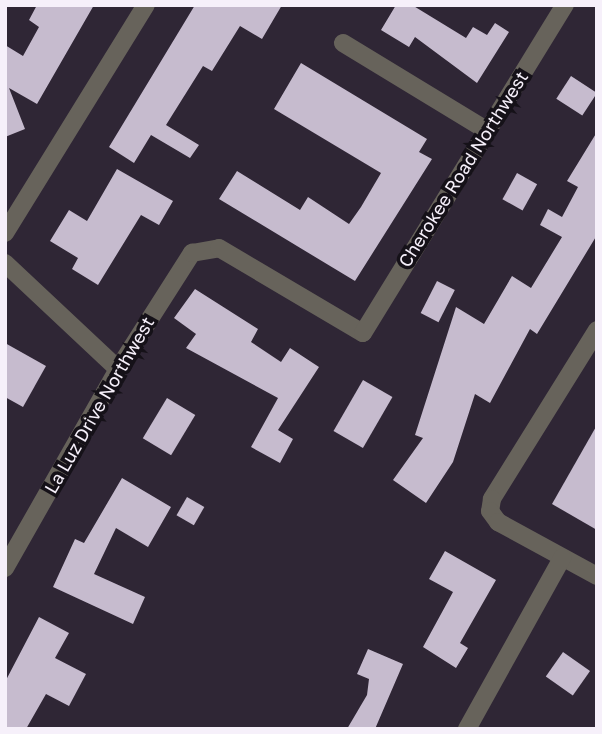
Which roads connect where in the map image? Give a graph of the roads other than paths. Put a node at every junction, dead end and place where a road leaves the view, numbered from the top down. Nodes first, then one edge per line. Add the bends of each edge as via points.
1 (146, 5) edge
2 (565, 5) edge
3 (343, 43) dead end
4 (486, 130) junction
5 (5, 233) edge
6 (201, 248) joint
7 (5, 263) edge
8 (597, 330) edge
9 (118, 369) junction
10 (562, 558) junction
11 (5, 568) edge
12 (597, 576) edge
13 (467, 729) edge

1 - 5 street
2 - 4 street, Cherokee Road Northwest
3 - 4 street
4 - 6 street, Cherokee Road Northwest via 363,333 219,248
6 - 9 street, La Luz Drive Northwest via 185,261
7 - 9 street
8 - 10 street via 492,499 490,511 498,522
9 - 11 street, La Luz Drive Northwest
10 - 12 street
10 - 13 street

